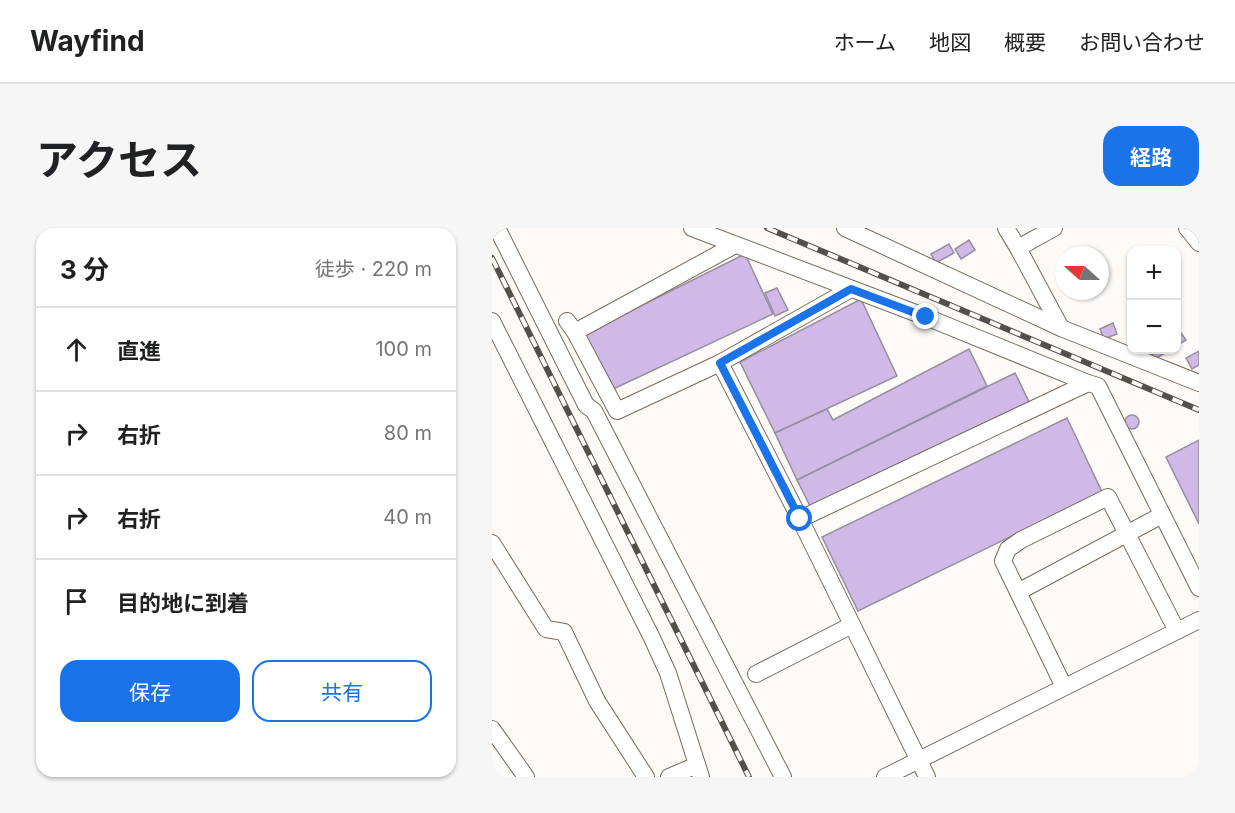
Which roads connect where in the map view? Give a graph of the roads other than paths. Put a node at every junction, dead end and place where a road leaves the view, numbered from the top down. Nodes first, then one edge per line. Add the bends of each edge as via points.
1 (497, 228) edge
2 (692, 228) edge
3 (845, 228) edge
4 (1006, 228) edge
5 (1054, 228) edge
6 (1187, 228) edge
7 (1199, 243) edge
8 (735, 244) junction
9 (1018, 248) junction
10 (851, 289) junction
11 (492, 321) edge
12 (1060, 328) junction
13 (720, 363) junction
14 (1088, 383) junction
15 (1199, 383) edge
16 (1162, 515) junction
17 (800, 519) junction
18 (1127, 533) junction
19 (492, 543) edge
20 (1199, 588) edge
21 (1018, 592) junction
22 (1199, 620) edge
23 (852, 625) junction
24 (1177, 631) junction
25 (756, 674) dead end
26 (1064, 687) junction
27 (492, 729) edge
28 (919, 760) junction
29 (699, 771) edge
30 (525, 777) edge
31 (646, 777) edge
32 (669, 777) edge
33 (783, 777) edge
34 (885, 777) edge
35 (927, 777) edge

1 - 33 street
2 - 8 street
3 - 12 street
4 - 9 street
5 - 9 street
6 - 7 street
8 - 10 street
8 - 13 street via 571,326 617,411
9 - 12 street
10 - 13 street
10 - 14 street
11 - 29 street via 668,673
12 - 15 street
13 - 17 street
14 - 16 street via 1098,386
14 - 17 street
16 - 18 street
16 - 20 street
17 - 23 street
18 - 21 street
18 - 21 street via 1108,497 1021,540 1008,549 1004,561
18 - 24 street
19 - 31 street via 546,629 564,632 597,701
21 - 26 street
22 - 24 street
23 - 25 street
23 - 28 street
24 - 26 street
26 - 28 street
27 - 30 street
28 - 34 street
28 - 35 street
29 - 32 street

